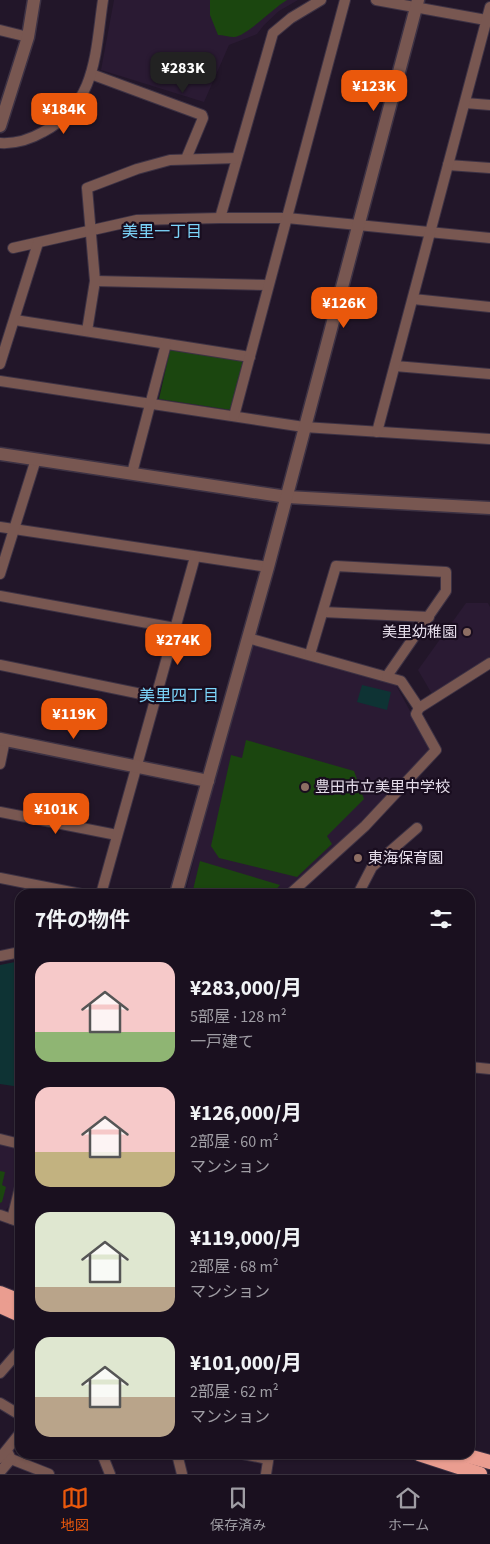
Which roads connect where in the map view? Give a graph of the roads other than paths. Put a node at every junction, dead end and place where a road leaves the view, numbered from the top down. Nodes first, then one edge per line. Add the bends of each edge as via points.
1 (34, 0) edge
2 (103, 0) edge
3 (321, 0) edge
4 (345, 0) edge
5 (376, 0) edge
6 (418, 4) edge
7 (488, 14) edge
8 (0, 30) edge
9 (28, 37) junction
10 (92, 74) junction
11 (465, 104) junction
12 (490, 105) edge
13 (0, 126) edge
14 (0, 143) edge
15 (237, 158) junction
16 (186, 159) junction
17 (448, 164) junction
18 (490, 168) edge
19 (220, 218) junction
20 (287, 218) junction
21 (358, 224) junction
22 (91, 231) junction
23 (430, 231) junction
24 (490, 238) edge
25 (38, 243) junction
26 (13, 248) dead end
27 (96, 281) junction
28 (268, 285) junction
29 (413, 299) junction
30 (490, 307) edge
31 (15, 320) junction
32 (88, 332) junction
33 (166, 344) junction
34 (250, 357) junction
35 (0, 364) edge
36 (395, 366) junction
37 (490, 374) edge
38 (0, 381) edge
39 (149, 404) junction
40 (234, 416) junction
41 (304, 427) junction
42 (377, 432) junction
43 (490, 438) edge
44 (0, 454) edge
45 (36, 459) junction
46 (132, 474) junction
47 (287, 497) junction
48 (490, 508) edge
49 (0, 527) edge
50 (14, 528) junction
51 (195, 557) junction
52 (268, 567) junction
53 (0, 574) edge
54 (0, 596) edge
55 (323, 612) junction
56 (429, 617) junction
57 (176, 628) junction
58 (248, 638) junction
59 (310, 654) junction
60 (490, 663) edge
61 (0, 665) edge
62 (387, 676) junction
63 (156, 697) junction
64 (419, 708) junction
65 (2, 740) edge
66 (0, 764) edge
67 (137, 766) junction
68 (208, 781) junction
69 (0, 812) edge
70 (417, 828) dead end
71 (117, 835) junction
72 (0, 878) edge
73 (56, 889) edge
74 (102, 889) edge
75 (177, 889) edge
76 (296, 889) edge
77 (361, 889) edge
78 (15, 953) edge
79 (0, 956) edge
80 (475, 1067) edge
81 (490, 1068) edge
82 (0, 1139) edge
83 (15, 1143) edge
84 (0, 1215) edge
85 (15, 1220) edge
86 (0, 1293) edge
87 (15, 1299) edge
88 (0, 1306) edge
89 (15, 1312) edge
90 (15, 1356) edge
91 (0, 1373) edge
92 (0, 1403) edge
93 (15, 1413) edge
94 (15, 1441) edge
95 (6, 1456) edge
96 (475, 1458) edge
97 (105, 1459) edge
98 (178, 1459) edge
99 (269, 1459) edge
100 (434, 1459) edge
101 (490, 1462) edge
102 (0, 1472) edge
103 (49, 1474) edge
104 (110, 1474) edge
105 (182, 1474) edge
106 (266, 1474) edge
107 (480, 1474) edge

1 - 9 street
2 - 10 street
3 - 15 street via 273,33
4 - 20 street
5 - 6 street
6 - 7 street
6 - 21 street
7 - 11 street
8 - 9 street
9 - 13 street
10 - 14 street via 84,96 58,124 24,141
10 - 16 street via 202,115
11 - 12 street
11 - 17 street
15 - 16 street
15 - 19 street
16 - 22 street via 137,169 89,186 86,191
17 - 18 street
17 - 23 street
19 - 20 street
19 - 22 street via 137,220
20 - 21 street
20 - 28 street
21 - 23 street
21 - 41 street
22 - 25 street
22 - 27 street
23 - 24 street
23 - 29 street
25 - 26 street
25 - 31 street
27 - 28 street
27 - 32 street
28 - 34 street
29 - 30 street
29 - 36 street
31 - 32 street
31 - 35 street
32 - 33 street
33 - 34 street
33 - 39 street
34 - 40 street
36 - 37 street
36 - 42 street
38 - 39 street
39 - 40 street
39 - 46 street
40 - 41 street
41 - 42 street
41 - 47 street
42 - 43 street
44 - 45 street
45 - 46 street
45 - 50 street
46 - 47 street
47 - 48 street
47 - 52 street
49 - 50 street
50 - 51 street
50 - 53 street
51 - 52 street
51 - 57 street
52 - 58 street
54 - 57 street
55 - 56 street
55 - 56 street via 336,566 446,572 446,591
55 - 59 street
56 - 62 street
57 - 63 street
58 - 59 street
58 - 68 street
59 - 62 street
60 - 64 street
61 - 63 street
62 - 64 street via 402,681
63 - 67 street
64 - 76 street via 416,714 436,750 365,826
65 - 66 street
65 - 67 street
67 - 68 street
67 - 71 street
68 - 75 street
69 - 71 street
70 - 77 street via 372,867
71 - 74 street
72 - 73 street
78 - 79 street
80 - 81 street
82 - 83 street
84 - 85 street
86 - 87 highway
88 - 89 highway
90 - 91 street
92 - 93 street
94 - 95 street
95 - 102 street
95 - 103 street
96 - 101 highway
97 - 104 street
98 - 105 street
99 - 106 street
100 - 107 highway

